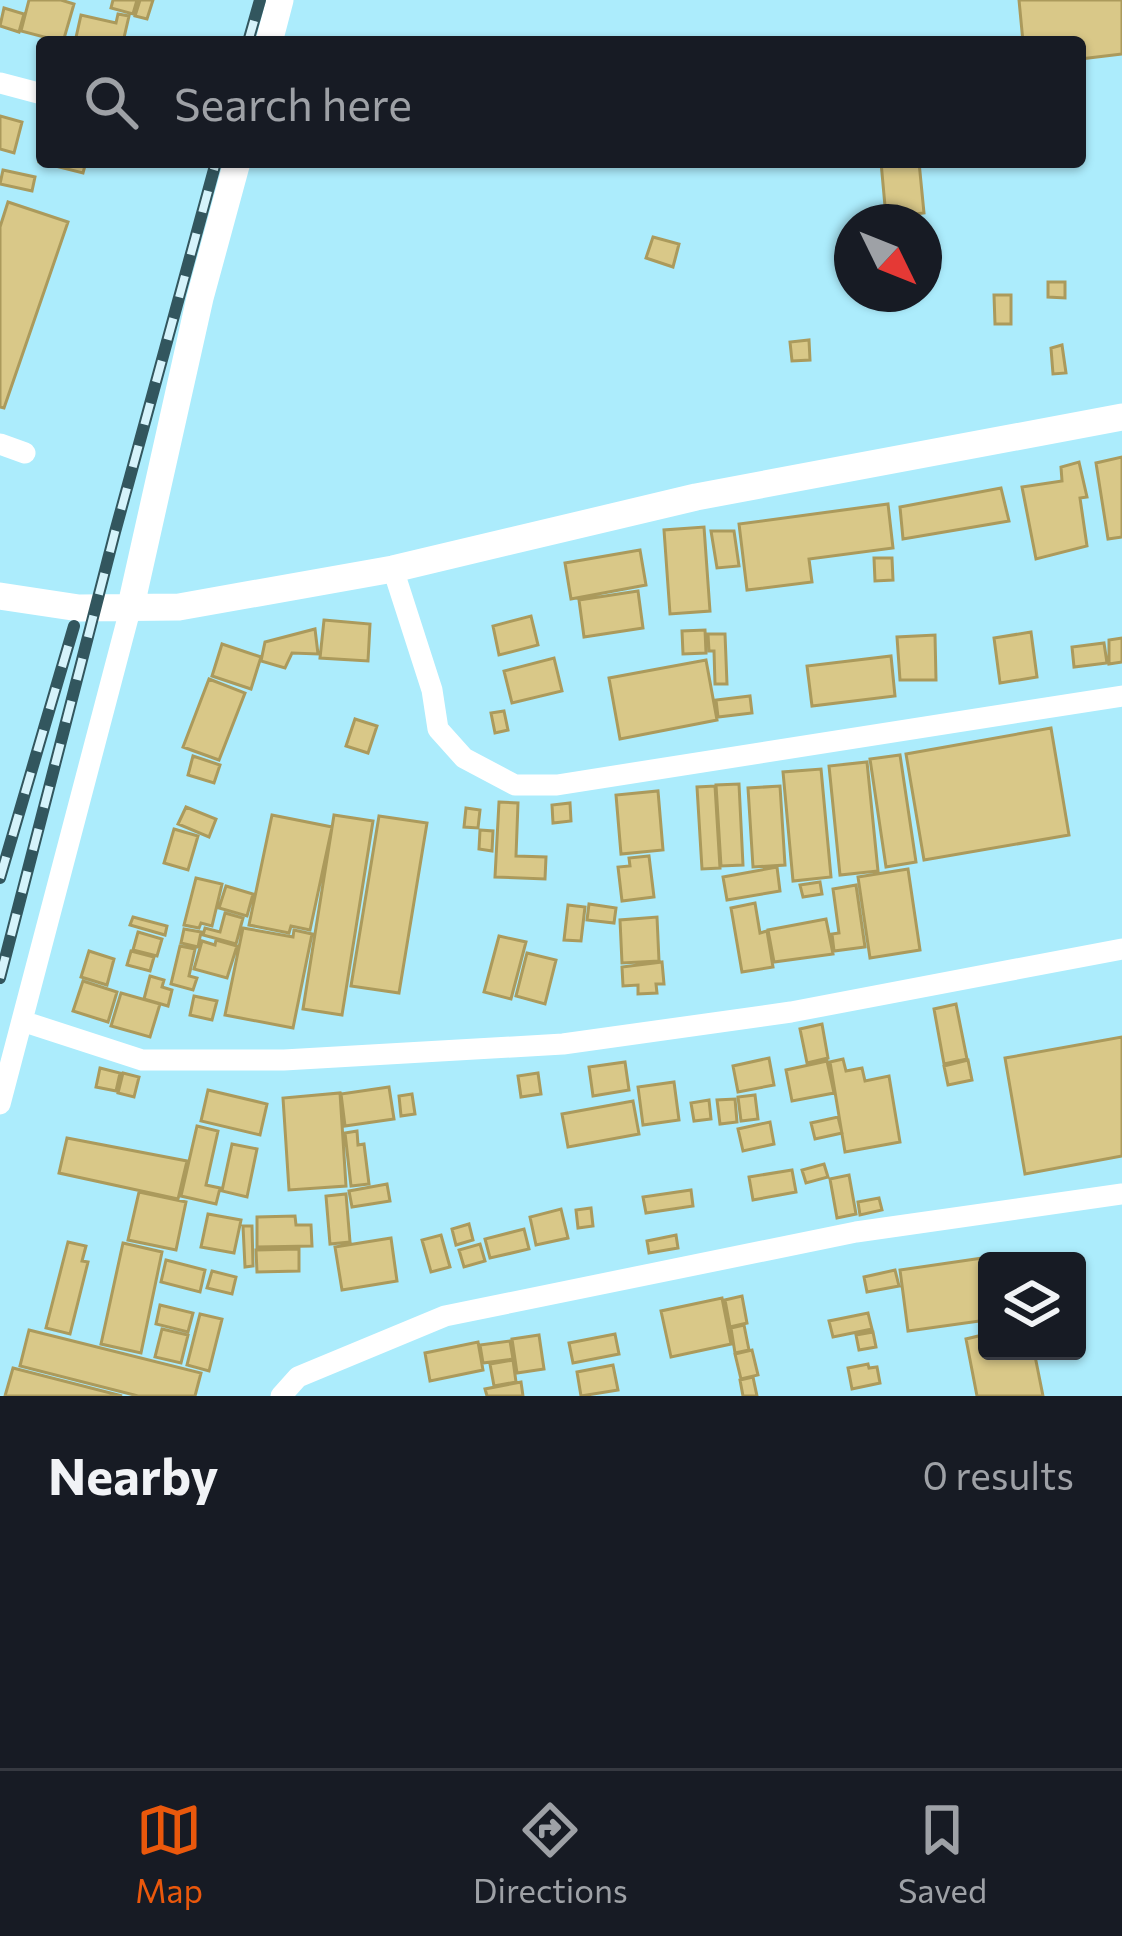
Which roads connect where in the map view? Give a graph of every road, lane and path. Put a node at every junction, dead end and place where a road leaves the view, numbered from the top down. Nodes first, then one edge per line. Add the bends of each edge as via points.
1 (280, 0) edge
2 (271, 36) edge
3 (0, 83) edge
4 (36, 92) edge
5 (235, 168) edge
6 (1122, 418) edge
7 (0, 444) edge
8 (26, 453) dead end
9 (393, 569) junction
10 (0, 596) edge
11 (130, 610) junction
12 (1122, 696) edge
13 (1122, 949) edge
14 (22, 1021) junction
15 (0, 1104) edge
16 (1122, 1194) edge
17 (281, 1396) edge

1 - 2 street
3 - 4 street
5 - 11 street
6 - 9 street via 696,497
7 - 8 street
9 - 11 street
9 - 12 street via 437,729 464,758 515,785
10 - 11 street
11 - 14 street
13 - 14 street via 791,1012 563,1044 142,1060
14 - 15 street
16 - 17 street via 856,1232 446,1316 298,1377

